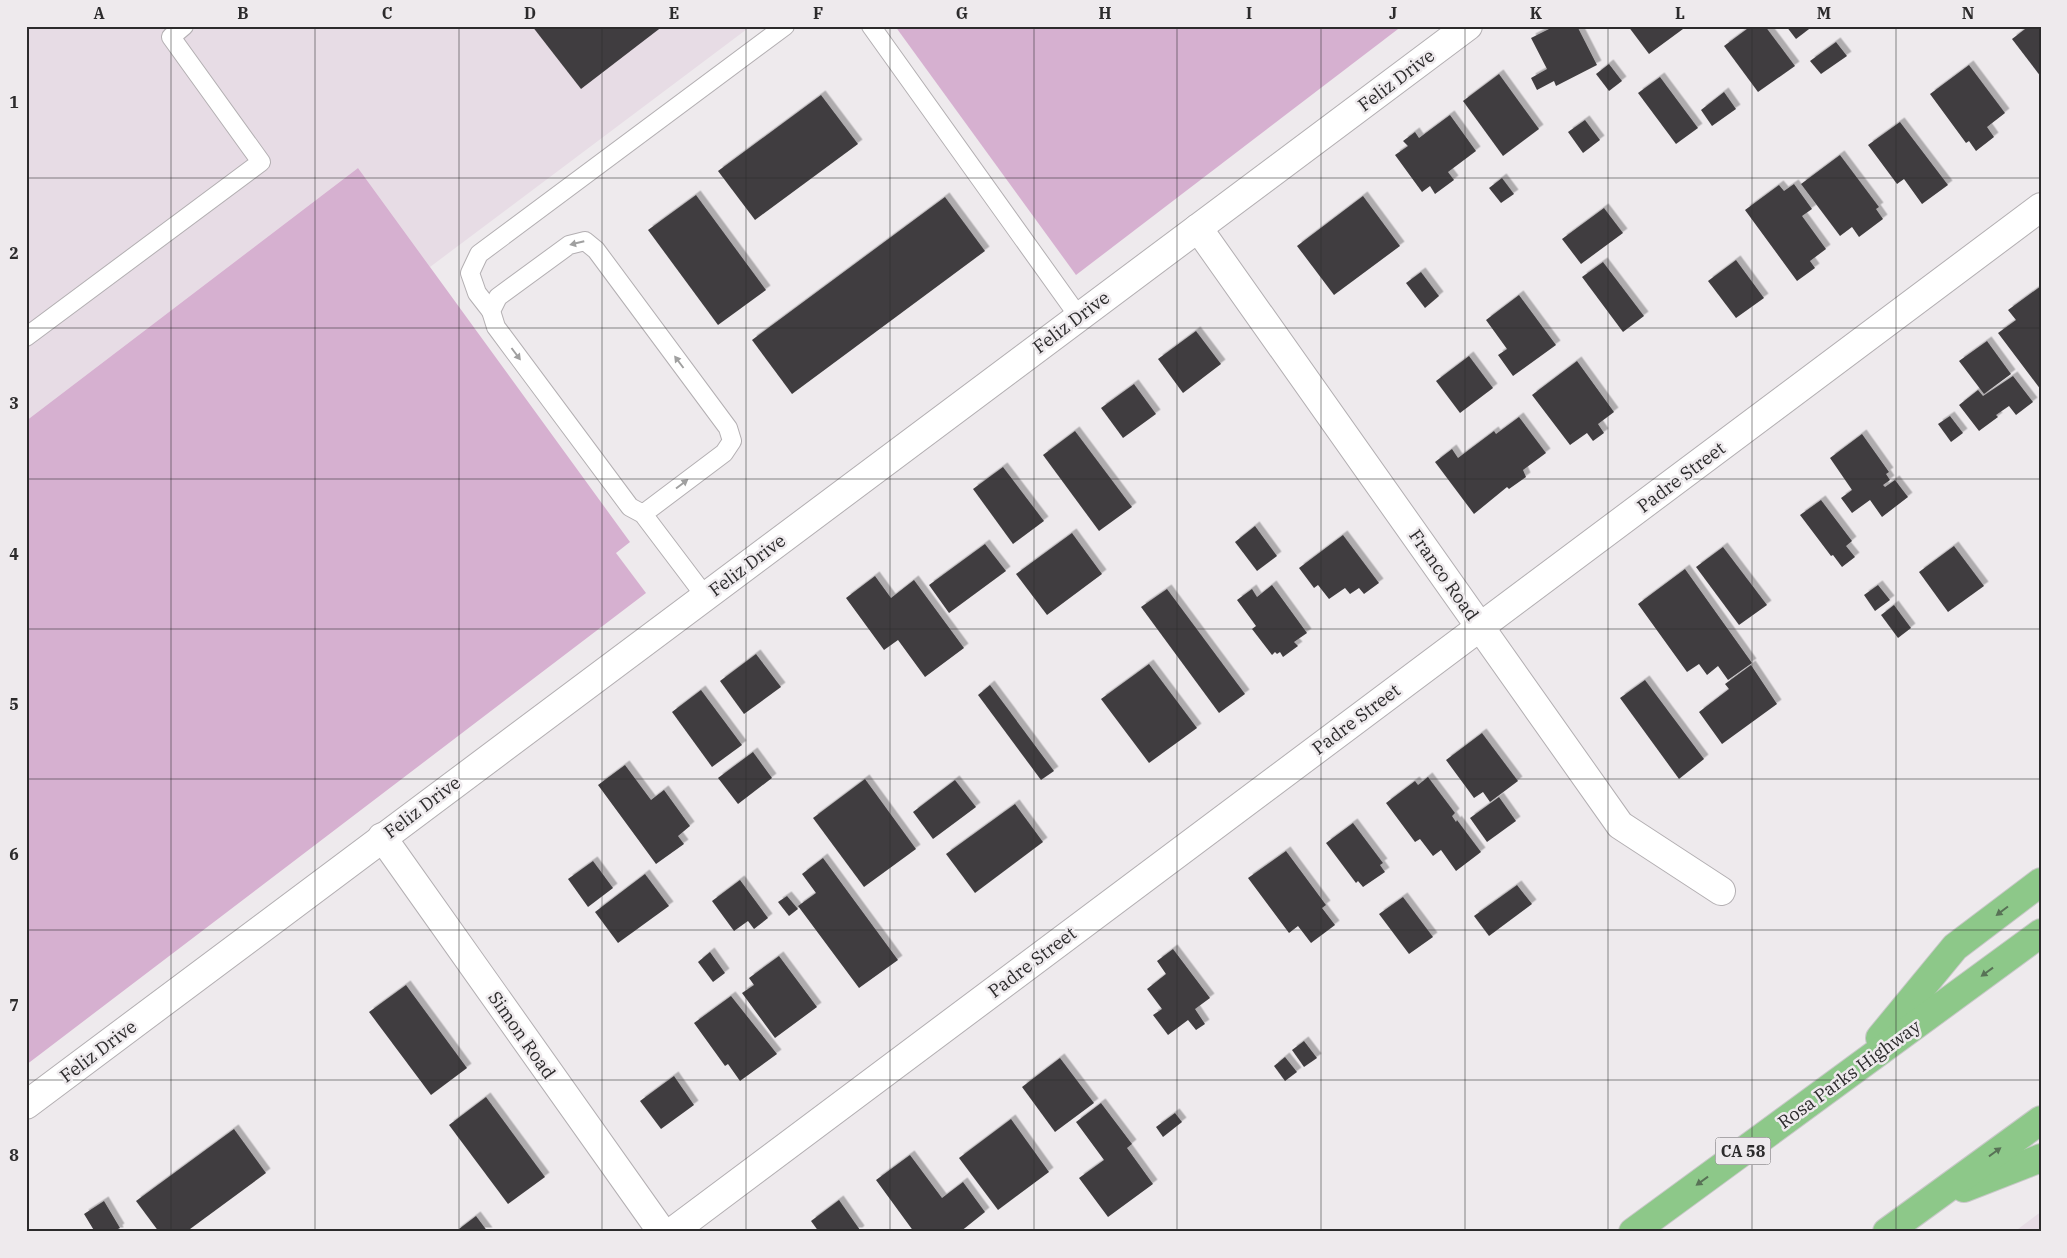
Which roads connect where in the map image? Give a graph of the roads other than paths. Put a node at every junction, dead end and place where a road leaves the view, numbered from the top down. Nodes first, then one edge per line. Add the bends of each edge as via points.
1 (184, 26) edge
2 (785, 26) edge
3 (871, 26) edge
4 (1468, 26) edge
5 (2041, 207) edge
6 (1198, 228) junction
7 (491, 311) junction
8 (1079, 317) junction
9 (26, 337) edge
10 (643, 514) junction
11 (705, 596) junction
12 (1480, 626) junction
13 (382, 837) junction
14 (2041, 882) edge
15 (1722, 891) dead end
16 (2041, 933) edge
17 (1854, 1070) junction
18 (26, 1105) edge
19 (2041, 1120) edge
20 (2041, 1158) edge
21 (1927, 1202) junction
22 (662, 1232) edge
23 (672, 1232) edge
24 (1633, 1232) edge
25 (1887, 1232) edge

1 - 9 lane via 170,37 261,162
2 - 7 lane via 479,254 470,273 477,293
3 - 8 lane
4 - 6 street, Feliz Drive
5 - 12 street, Padre Street
6 - 8 street, Feliz Drive
6 - 12 street, Franco Road
7 -> 10 lane via 496,327 630,507
10 -> 7 lane via 724,453 732,441 728,428 596,250 585,241 569,245 498,297
8 - 11 street, Feliz Drive
10 - 11 lane
11 - 13 street, Feliz Drive
12 - 15 street, Franco Road via 1620,825
12 - 23 street, Padre Street
13 - 18 street, Feliz Drive
13 - 22 street, Simon Road
14 -> 17 highway via 1955,946
16 -> 17 highway, Rosa Parks Highway / CA 58
17 -> 24 highway, Rosa Parks Highway / CA 58
21 -> 19 highway
20 - 21 highway
21 - 25 highway

